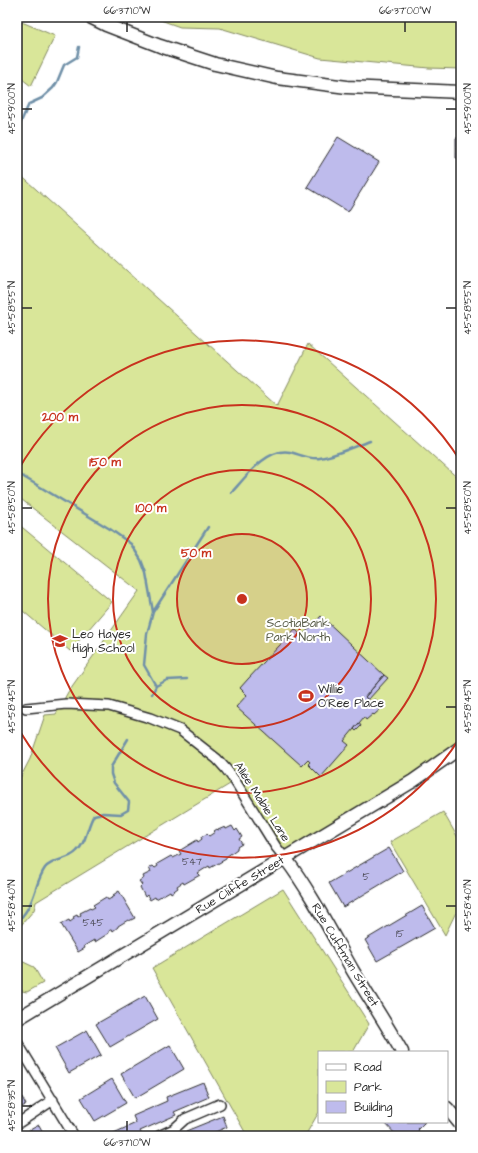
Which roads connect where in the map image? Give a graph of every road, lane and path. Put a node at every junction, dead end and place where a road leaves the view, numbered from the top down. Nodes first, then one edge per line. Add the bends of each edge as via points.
1 (90, 17) edge
2 (461, 92) edge
3 (26, 708) dead end
4 (461, 747) edge
5 (285, 858) junction
6 (17, 1020) edge
7 (17, 1042) edge
8 (401, 1051) edge
9 (53, 1100) junction
10 (220, 1104) dead end
11 (448, 1109) edge
12 (17, 1124) edge
13 (461, 1125) edge
14 (74, 1136) edge
15 (160, 1136) edge

1 - 2 main road via 160,46 215,64 277,78 347,87
3 - 5 street, Allée Mabie Lane via 66,704 109,706 180,730 226,768
4 - 5 main road, Rue Cliffe Street via 414,781
5 - 6 main road, Rue Cliffe Street
5 - 8 main road, Rue Cuffman Street via 299,877
7 - 9 street
9 - 12 street
9 - 14 street
10 - 15 street via 185,1119 174,1129
11 - 13 main road

